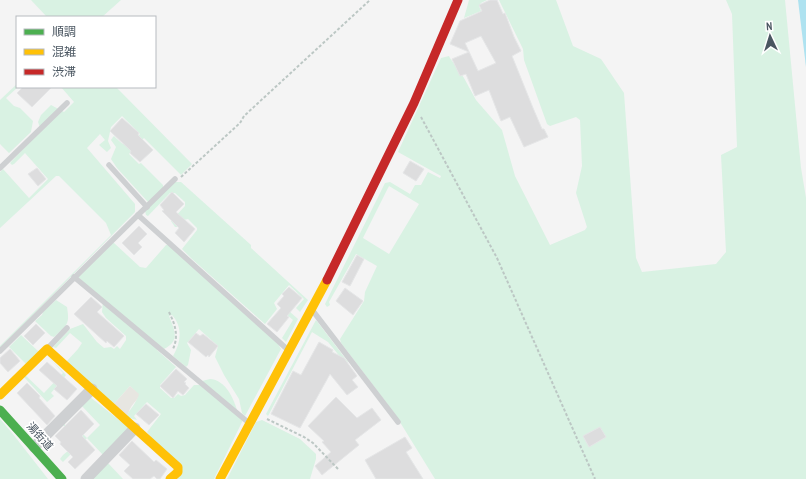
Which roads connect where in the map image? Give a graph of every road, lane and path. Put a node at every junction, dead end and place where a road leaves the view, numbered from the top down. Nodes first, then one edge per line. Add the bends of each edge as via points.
1 (370, 0) edge
2 (458, 0) edge
3 (68, 103) dead end
4 (414, 103) junction
5 (109, 165) dead end
6 (0, 168) edge
7 (175, 179) joint
8 (147, 206) junction
9 (138, 215) junction
10 (74, 277) junction
11 (311, 309) junction
12 (169, 312) dead end
13 (67, 328) dead end
14 (47, 349) junction
15 (0, 351) edge
16 (289, 351) junction
17 (167, 355) junction
18 (92, 389) junction
19 (0, 395) edge
20 (0, 410) edge
21 (255, 414) junction
22 (398, 422) dead end
23 (250, 423) junction
24 (135, 428) junction
25 (34, 447) junction
26 (339, 470) dead end
27 (62, 479) edge
28 (86, 479) edge
29 (170, 479) edge
30 (220, 479) edge
31 (595, 479) edge

1 - 7 path via 183,176
2 - 4 street
3 - 6 lane
4 - 11 street
4 - 31 path via 497,258
5 - 8 lane
7 - 8 lane
8 - 9 lane
9 - 10 lane
9 - 16 lane
10 - 15 lane
10 - 17 lane
11 - 16 street
11 - 22 lane
12 - 17 path via 175,327 176,342
13 - 14 lane
14 - 18 street
14 - 19 street
16 - 21 street
17 - 23 lane
18 - 24 street
18 - 25 street
20 - 25 street, 湯街道
21 - 23 street
21 - 26 path via 304,437
23 - 30 street
24 - 28 street
24 - 29 street via 178,467 178,472
25 - 27 street, 湯街道

